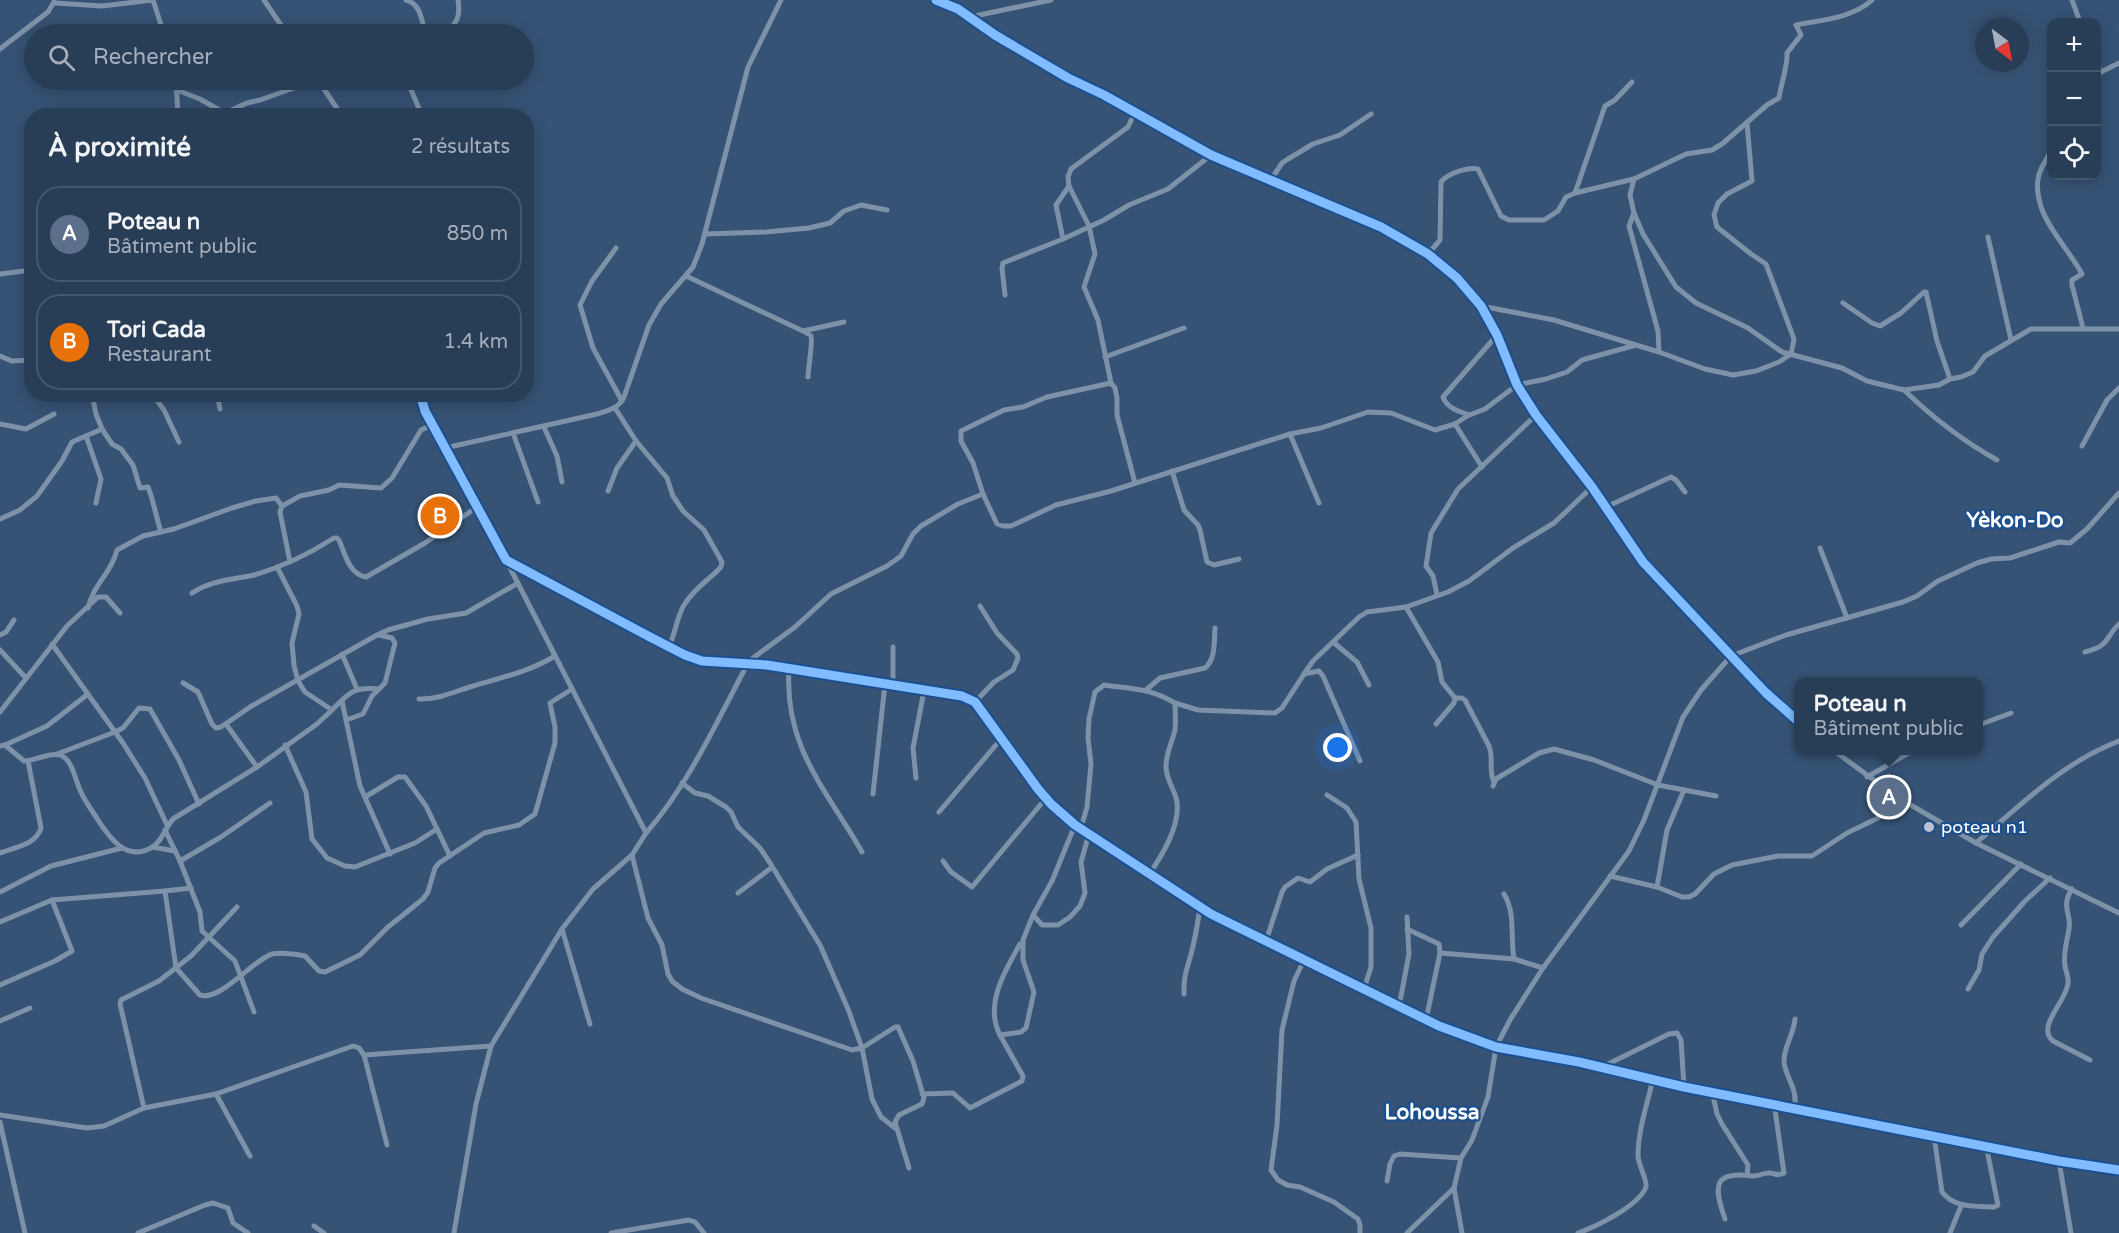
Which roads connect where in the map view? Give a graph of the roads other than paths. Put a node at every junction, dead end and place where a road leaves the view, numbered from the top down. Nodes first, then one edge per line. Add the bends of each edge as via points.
1 (153, 0) edge
2 (264, 0) edge
3 (406, 0) edge
4 (458, 0) edge
5 (781, 0) edge
6 (936, 0) edge
7 (1058, 0) edge
8 (1872, 0) edge
9 (2072, 0) edge
10 (54, 1) edge
11 (1049, 1) edge
12 (1865, 3) edge
13 (970, 17) junction
14 (2079, 18) edge
15 (32, 24) edge
16 (161, 24) edge
17 (280, 24) edge
18 (423, 24) edge
19 (456, 24) edge
20 (24, 30) edge
21 (0, 49) edge
22 (2119, 63) edge
23 (2101, 73) edge
24 (1632, 82) dead end
25 (177, 90) joint
26 (288, 90) edge
27 (325, 90) edge
28 (411, 90) edge
29 (178, 108) edge
30 (216, 108) edge
31 (235, 108) edge
32 (336, 108) edge
33 (419, 108) edge
34 (1135, 112) junction
35 (1371, 114) dead end
36 (1748, 123) junction
37 (1212, 156) junction
38 (2047, 157) edge
39 (1634, 179) junction
40 (1270, 181) junction
41 (1070, 186) junction
42 (1575, 193) junction
43 (887, 210) dead end
44 (1634, 213) junction
45 (1089, 226) junction
46 (706, 234) junction
47 (1988, 237) dead end
48 (1063, 239) junction
49 (616, 248) dead end
50 (1428, 254) junction
51 (24, 271) edge
52 (0, 274) edge
53 (686, 276) junction
54 (1005, 295) dead end
55 (1844, 303) dead end
56 (1481, 306) junction
57 (844, 322) dead end
58 (1184, 328) dead end
59 (2082, 328) junction
60 (2119, 329) edge
61 (803, 331) junction
62 (1497, 335) junction
63 (2011, 340) junction
64 (1636, 345) junction
65 (1659, 352) junction
66 (1791, 354) junction
67 (0, 356) edge
68 (1105, 357) junction
69 (24, 361) edge
70 (808, 377) dead end
71 (1950, 379) junction
72 (1111, 383) junction
73 (1517, 385) junction
74 (2119, 388) edge
75 (1904, 390) junction
76 (622, 401) junction
77 (94, 402) edge
78 (158, 402) edge
79 (219, 402) edge
80 (422, 402) edge
81 (615, 408) junction
82 (220, 409) dead end
83 (54, 414) dead end
84 (1469, 415) junction
85 (1536, 415) junction
86 (0, 424) edge
87 (1455, 424) junction
88 (432, 425) junction
89 (544, 427) junction
90 (102, 429) junction
91 (513, 433) junction
92 (1290, 434) junction
93 (86, 436) junction
94 (636, 441) junction
95 (179, 442) dead end
96 (2082, 446) dead end
97 (445, 448) junction
98 (1997, 460) dead end
99 (1482, 467) junction
100 (1172, 471) junction
101 (562, 482) dead end
102 (1135, 483) junction
103 (1592, 487) junction
104 (608, 491) dead end
105 (1685, 492) dead end
106 (2119, 493) edge
107 (983, 494) junction
108 (538, 502) dead end
109 (96, 503) dead end
110 (1319, 503) dead end
111 (282, 506) junction
112 (477, 507) junction
113 (1606, 507) junction
114 (0, 519) edge
115 (161, 532) junction
116 (1820, 548) dead end
117 (1239, 559) dead end
118 (506, 560) junction
119 (290, 562) junction
120 (277, 567) junction
121 (518, 584) junction
122 (192, 592) dead end
123 (1437, 595) junction
124 (980, 606) dead end
125 (1406, 607) junction
126 (88, 608) junction
127 (120, 612) dead end
128 (1847, 618) junction
129 (14, 620) dead end
130 (2119, 624) edge
131 (1215, 628) dead end
132 (0, 635) edge
133 (377, 635) junction
134 (1333, 642) junction
135 (52, 644) junction
136 (669, 647) junction
137 (893, 647) dead end
138 (0, 650) edge
139 (2085, 652) dead end
140 (342, 654) junction
141 (555, 656) junction
142 (1731, 656) junction
143 (1313, 662) junction
144 (748, 663) junction
145 (789, 669) junction
146 (1319, 671) junction
147 (1304, 674) junction
148 (26, 678) junction
149 (298, 681) junction
150 (183, 682) dead end
151 (885, 684) junction
152 (893, 685) junction
153 (1369, 685) dead end
154 (357, 689) junction
155 (380, 690) junction
156 (572, 690) junction
157 (1146, 690) junction
158 (924, 691) junction
159 (88, 694) junction
160 (1455, 698) junction
161 (419, 699) dead end
162 (342, 701) junction
163 (975, 702) junction
164 (1175, 703) junction
165 (332, 710) junction
166 (0, 712) edge
167 (2010, 712) dead end
168 (1794, 718) edge
169 (346, 720) junction
170 (1983, 723) edge
171 (226, 724) junction
172 (1436, 724) dead end
173 (116, 732) junction
174 (1001, 739) junction
175 (2119, 741) edge
176 (285, 745) junction
177 (3, 746) edge
178 (57, 754) junction
179 (1839, 755) edge
180 (1905, 755) edge
181 (27, 761) junction
182 (1360, 761) dead end
183 (257, 766) junction
184 (1867, 777) junction
185 (916, 778) dead end
186 (682, 783) junction
187 (1658, 785) junction
188 (1684, 790) junction
189 (873, 794) dead end
190 (1327, 795) dead end
191 (1716, 796) dead end
192 (365, 797) junction
193 (1897, 797) junction
194 (1046, 798) junction
195 (270, 803) dead end
196 (199, 804) junction
197 (939, 812) dead end
198 (1078, 826) junction
199 (166, 827) junction
200 (437, 829) junction
201 (646, 833) junction
202 (1089, 834) junction
203 (1976, 843) junction
204 (122, 848) junction
205 (152, 848) junction
206 (175, 850) junction
207 (862, 852) dead end
208 (0, 853) edge
209 (390, 854) junction
210 (632, 855) junction
211 (1358, 855) junction
212 (450, 856) junction
213 (180, 861) junction
214 (943, 861) dead end
215 (2021, 864) junction
216 (771, 868) junction
217 (1149, 875) junction
218 (1610, 876) junction
219 (2050, 878) junction
220 (1657, 887) junction
221 (191, 888) junction
222 (2072, 889) junction
223 (165, 891) junction
224 (0, 892) edge
225 (738, 892) dead end
226 (1504, 894) dead end
227 (52, 900) junction
228 (237, 907) dead end
229 (1200, 908) junction
230 (2119, 913) edge
231 (1033, 915) junction
232 (1407, 917) dead end
233 (0, 922) edge
234 (1961, 925) dead end
235 (562, 928) junction
236 (1407, 929) junction
237 (209, 939) junction
238 (1023, 940) junction
239 (1266, 941) junction
240 (1440, 953) junction
241 (1514, 958) junction
242 (1305, 960) junction
243 (176, 968) junction
244 (1543, 968) junction
245 (241, 977) junction
246 (0, 985) edge
247 (1364, 989) junction
248 (1968, 989) dead end
249 (1184, 994) dead end
250 (1400, 1007) junction
251 (30, 1008) dead end
252 (254, 1011) dead end
253 (1794, 1019) dead end
254 (1426, 1020) junction
255 (0, 1021) edge
256 (590, 1024) dead end
257 (1000, 1035) junction
258 (490, 1046) junction
259 (1496, 1047) junction
260 (862, 1048) junction
261 (364, 1055) junction
262 (2090, 1060) dead end
263 (1602, 1067) junction
264 (1653, 1080) junction
265 (1684, 1087) junction
266 (1712, 1091) junction
267 (216, 1094) junction
268 (922, 1094) junction
269 (1774, 1103) junction
270 (144, 1108) junction
271 (1794, 1108) junction
272 (0, 1115) edge
273 (0, 1122) edge
274 (896, 1129) junction
275 (1934, 1136) junction
276 (387, 1145) dead end
277 (1986, 1145) junction
278 (250, 1156) dead end
279 (1461, 1158) junction
280 (2059, 1161) junction
281 (909, 1168) dead end
282 (2119, 1170) edge
283 (1747, 1175) junction
284 (1387, 1181) dead end
285 (1454, 1188) junction
286 (1961, 1206) junction
287 (1725, 1219) dead end
288 (314, 1226) dead end
289 (25, 1233) edge
290 (138, 1233) edge
291 (248, 1233) edge
292 (324, 1233) edge
293 (454, 1233) edge
294 (611, 1233) edge
295 (704, 1233) edge
296 (1360, 1233) edge
297 (1407, 1233) edge
298 (1462, 1233) edge
299 (1578, 1233) edge
300 (1950, 1233) edge
301 (2071, 1233) edge

1 - 10 street via 102,6
1 - 16 street
2 - 17 street
3 - 18 street via 417,6
4 - 19 street
5 - 46 street via 748,67
6 - 13 street
7 - 11 street
8 - 12 street
9 - 14 street
10 - 15 street via 48,12
11 - 13 street
12 - 36 street via 1852,12 1796,25 1801,35 1787,53 1779,98
13 - 34 street via 1068,78
20 - 21 street
22 - 23 street
24 - 42 street via 1605,106
25 - 29 street
25 - 30 street
26 - 31 street
27 - 32 street
28 - 33 street
34 - 37 street
34 - 41 street via 1128,127 1071,169
35 - 40 street via 1340,135 1313,144 1288,159
36 - 39 street via 1712,150 1686,154
36 - 66 street via 1753,178 1718,202 1714,215 1723,232 1766,264 1794,339
37 - 40 street
37 - 45 street via 1167,189
38 - 59 street via 2037,189 2045,218 2082,274 2072,280 2072,285
39 - 42 street
39 - 44 street via 1630,195
40 - 50 street via 1381,227
41 - 45 street
41 - 48 street via 1056,205
42 - 50 street via 1544,220 1509,220 1501,216 1478,169 1448,176 1441,182 1440,240
43 - 46 street via 861,206 844,211 830,223 809,228
44 - 65 street via 1629,225 1658,331
44 - 66 street via 1642,234 1676,286 1696,303
45 - 48 street
45 - 68 street via 1095,254 1084,287 1098,320
46 - 53 street
47 - 63 street
48 - 54 street via 1003,263
49 - 76 street via 580,306 592,348
50 - 56 street via 1457,278
51 - 52 street
53 - 61 street
53 - 76 street via 661,304 649,326
55 - 71 street via 1880,326 1926,292
56 - 62 street
56 - 64 street via 1554,320
57 - 61 street
58 - 68 street
59 - 60 street
59 - 63 street via 2031,328
61 - 70 street via 813,341
62 - 73 street
62 - 84 street via 1443,396 1451,408
63 - 71 street via 1985,356 1973,372
64 - 65 street
64 - 73 street via 1582,360 1567,372
65 - 66 street via 1733,375 1756,371
66 - 75 street
67 - 69 street via 12,362
68 - 72 street
71 - 75 street via 1939,385
72 - 102 street
72 - 107 street via 1004,410 961,431 961,441
73 - 84 street via 1485,409
73 - 85 street
74 - 96 street via 2107,400
75 - 98 street via 1972,446
76 - 81 street
77 - 90 street
78 - 95 street
79 - 82 street
80 - 88 street
81 - 89 street
81 - 94 street
83 - 86 street via 26,429
84 - 87 street
85 - 99 street
85 - 103 street
87 - 92 street via 1435,430 1381,411
87 - 99 street
88 - 97 street
88 - 111 street via 421,430 393,478 381,488 339,484
89 - 91 street
89 - 101 street via 557,456
90 - 93 street
90 - 115 street via 133,465 140,488 148,487
91 - 97 street
91 - 108 street
92 - 100 street
92 - 110 street
93 - 109 street via 101,479
93 - 114 street via 68,446 56,470 28,505
94 - 104 street via 617,468
94 - 136 street via 667,478 683,511 704,530 722,562 722,567 682,607
97 - 112 street
99 - 123 street via 1458,489 1430,537 1426,566
100 - 102 street
100 - 117 street via 1184,510 1200,530 1207,562 1214,565
102 - 107 street via 1056,505 1011,526 997,524
103 - 113 street
103 - 123 street via 1554,523 1469,581
105 - 113 street via 1671,477
106 - 128 street via 2070,543 2059,542 2010,558 1977,563 1938,580 1917,596
107 - 144 street via 949,508 921,526 901,556 831,594
111 - 115 street via 276,498 256,501
111 - 119 street
112 - 118 street
112 - 119 street via 366,577 353,570 337,538
113 - 142 street via 1643,562
115 - 126 street via 117,550
116 - 128 street
118 - 121 street
118 - 136 street
119 - 120 street
120 - 122 street
120 - 149 street via 299,614 292,643
121 - 133 street via 466,613 428,619
121 - 141 street
123 - 125 street
124 - 163 street via 1018,658 1013,669
125 - 134 street via 1367,612
125 - 160 street via 1438,662 1442,682
126 - 127 street via 102,595
126 - 135 street
128 - 142 street
129 - 132 street
130 - 139 street via 2107,643
131 - 157 street via 1212,660 1205,668 1160,678
133 - 140 street
133 - 155 street via 392,638 395,643 388,676
134 - 143 street
134 - 153 street via 1357,662
135 - 148 street
135 - 159 street
136 - 144 street via 702,661
137 - 152 street
138 - 148 street
140 - 149 street
140 - 154 street
141 - 156 street
141 - 161 street via 521,672 436,698
142 - 168 street
142 - 187 street via 1683,717
143 - 146 street
143 - 147 street
144 - 145 street
144 - 186 street
145 - 151 street
145 - 207 street via 788,695 799,743
146 - 147 street
146 - 182 street
147 - 164 street via 1275,713 1208,711
148 - 166 street
149 - 165 street via 305,692
149 - 171 street
150 - 171 street via 198,692 216,728
151 - 152 street
151 - 189 street
152 - 158 street
154 - 155 street
154 - 162 street
155 - 169 street via 372,696 363,714
156 - 201 street
156 - 212 street via 550,704 555,743 535,814 519,825 484,833
157 - 164 street
157 - 198 street via 1104,685 1095,692 1089,719 1088,807
158 - 163 street via 962,696
158 - 185 street via 914,747
159 - 173 street
159 - 177 street via 47,726
160 - 172 street
160 - 187 street via 1465,700 1489,746 1494,784 1539,753 1554,749
162 - 165 street
162 - 169 street
163 - 174 street
164 - 217 street via 1176,723 1166,768 1177,801 1176,815 1170,837
165 - 176 street
167 - 170 street
169 - 192 street
171 - 183 street
173 - 178 street
173 - 196 street via 139,708 150,709
173 - 199 street via 145,778
174 - 194 street
174 - 197 street
175 - 203 street via 2067,768
176 - 183 street
176 - 209 street via 306,792 312,839 319,850 327,858 350,867
177 - 181 street
178 - 181 street
178 - 204 street via 68,761 103,830
179 - 184 street
180 - 184 street
181 - 208 street via 41,828 39,836
183 - 196 street
184 - 193 street
186 - 201 street
186 - 216 street via 694,793 726,807 738,827 760,848
187 - 188 street
187 - 218 street via 1629,851
188 - 191 street
188 - 220 street via 1667,830
190 - 211 street via 1354,817
192 - 200 street via 398,777 405,777
192 - 209 street
193 - 203 street
193 - 220 street via 1878,818 1812,856 1779,856 1732,865 1714,874 1689,897
194 - 198 street
194 - 214 street via 972,886
195 - 213 street
196 - 199 street
198 - 202 street
198 - 231 street
199 - 205 street
199 - 206 street
200 - 209 street
200 - 212 street
201 - 210 street
202 - 217 street
202 - 231 street via 1081,862 1085,892 1080,906 1058,925 1042,925
203 - 215 street
204 - 205 street
204 - 224 street via 51,866
205 - 206 street
206 - 213 street
210 - 235 street via 593,889
210 - 260 street via 648,918 662,945 672,981 701,998 841,1047
211 - 239 street via 1310,882 1299,878 1285,887
211 - 247 street via 1359,879 1371,928 1371,968
212 - 245 street via 435,868 423,899 360,955 322,972 305,956 274,954
213 - 221 street
215 - 219 street
215 - 234 street
216 - 225 street
216 - 260 street via 820,945
217 - 229 street
218 - 220 street
218 - 244 street
219 - 222 street
219 - 248 street via 1993,937
221 - 223 street
221 - 237 street via 202,931
222 - 230 street
222 - 262 street via 2066,908 2070,929 2066,994 2046,1031 2053,1041
223 - 227 street
223 - 243 street
226 - 241 street via 1512,913
227 - 233 street
227 - 246 street via 72,951
228 - 237 street
229 - 239 street
229 - 249 street via 1186,965
231 - 238 street
232 - 236 street
235 - 256 street
235 - 258 street
236 - 240 street via 1439,944
236 - 250 street via 1409,954
237 - 243 street
237 - 245 street via 231,956
238 - 257 street via 996,994 994,1024
238 - 257 street via 1023,960 1034,992 1026,1028
239 - 242 street
240 - 241 street
240 - 254 street
241 - 244 street
242 - 247 street
242 - 296 street via 1294,981 1282,1030 1272,1170 1287,1185 1335,1202 1358,1219
243 - 245 street via 204,997
243 - 270 street via 159,981 124,997 120,1004
244 - 259 street
245 - 252 street
247 - 250 street
250 - 254 street
251 - 255 street
253 - 271 street via 1784,1060 1796,1097
254 - 259 street
257 - 268 street via 1023,1076 1022,1081 970,1108 953,1093
258 - 261 street
258 - 293 street
259 - 263 street
259 - 279 street via 1488,1097
260 - 268 street via 898,1027
260 - 274 street via 872,1099 881,1118
261 - 267 street via 353,1046
261 - 276 street
263 - 264 street
263 - 265 street via 1677,1033 1681,1040
264 - 265 street
264 - 299 street via 1638,1159 1646,1188 1614,1216
265 - 266 street
266 - 269 street
266 - 283 street via 1722,1125 1749,1168
267 - 270 street
267 - 278 street
268 - 274 street via 922,1104 896,1117
269 - 271 street
269 - 283 street via 1784,1173
270 - 272 street via 104,1126 87,1128
271 - 275 street
273 - 289 street
274 - 281 street
275 - 277 street
275 - 286 street via 1942,1192
277 - 280 street
277 - 286 street via 1998,1205
279 - 284 street via 1400,1154 1390,1164
279 - 285 street
280 - 282 street
280 - 301 street
283 - 287 street via 1730,1174 1717,1188
285 - 297 street
285 - 298 street
286 - 300 street
288 - 292 street
290 - 291 street via 213,1203 228,1208 233,1223
294 - 295 street via 689,1220 696,1222

